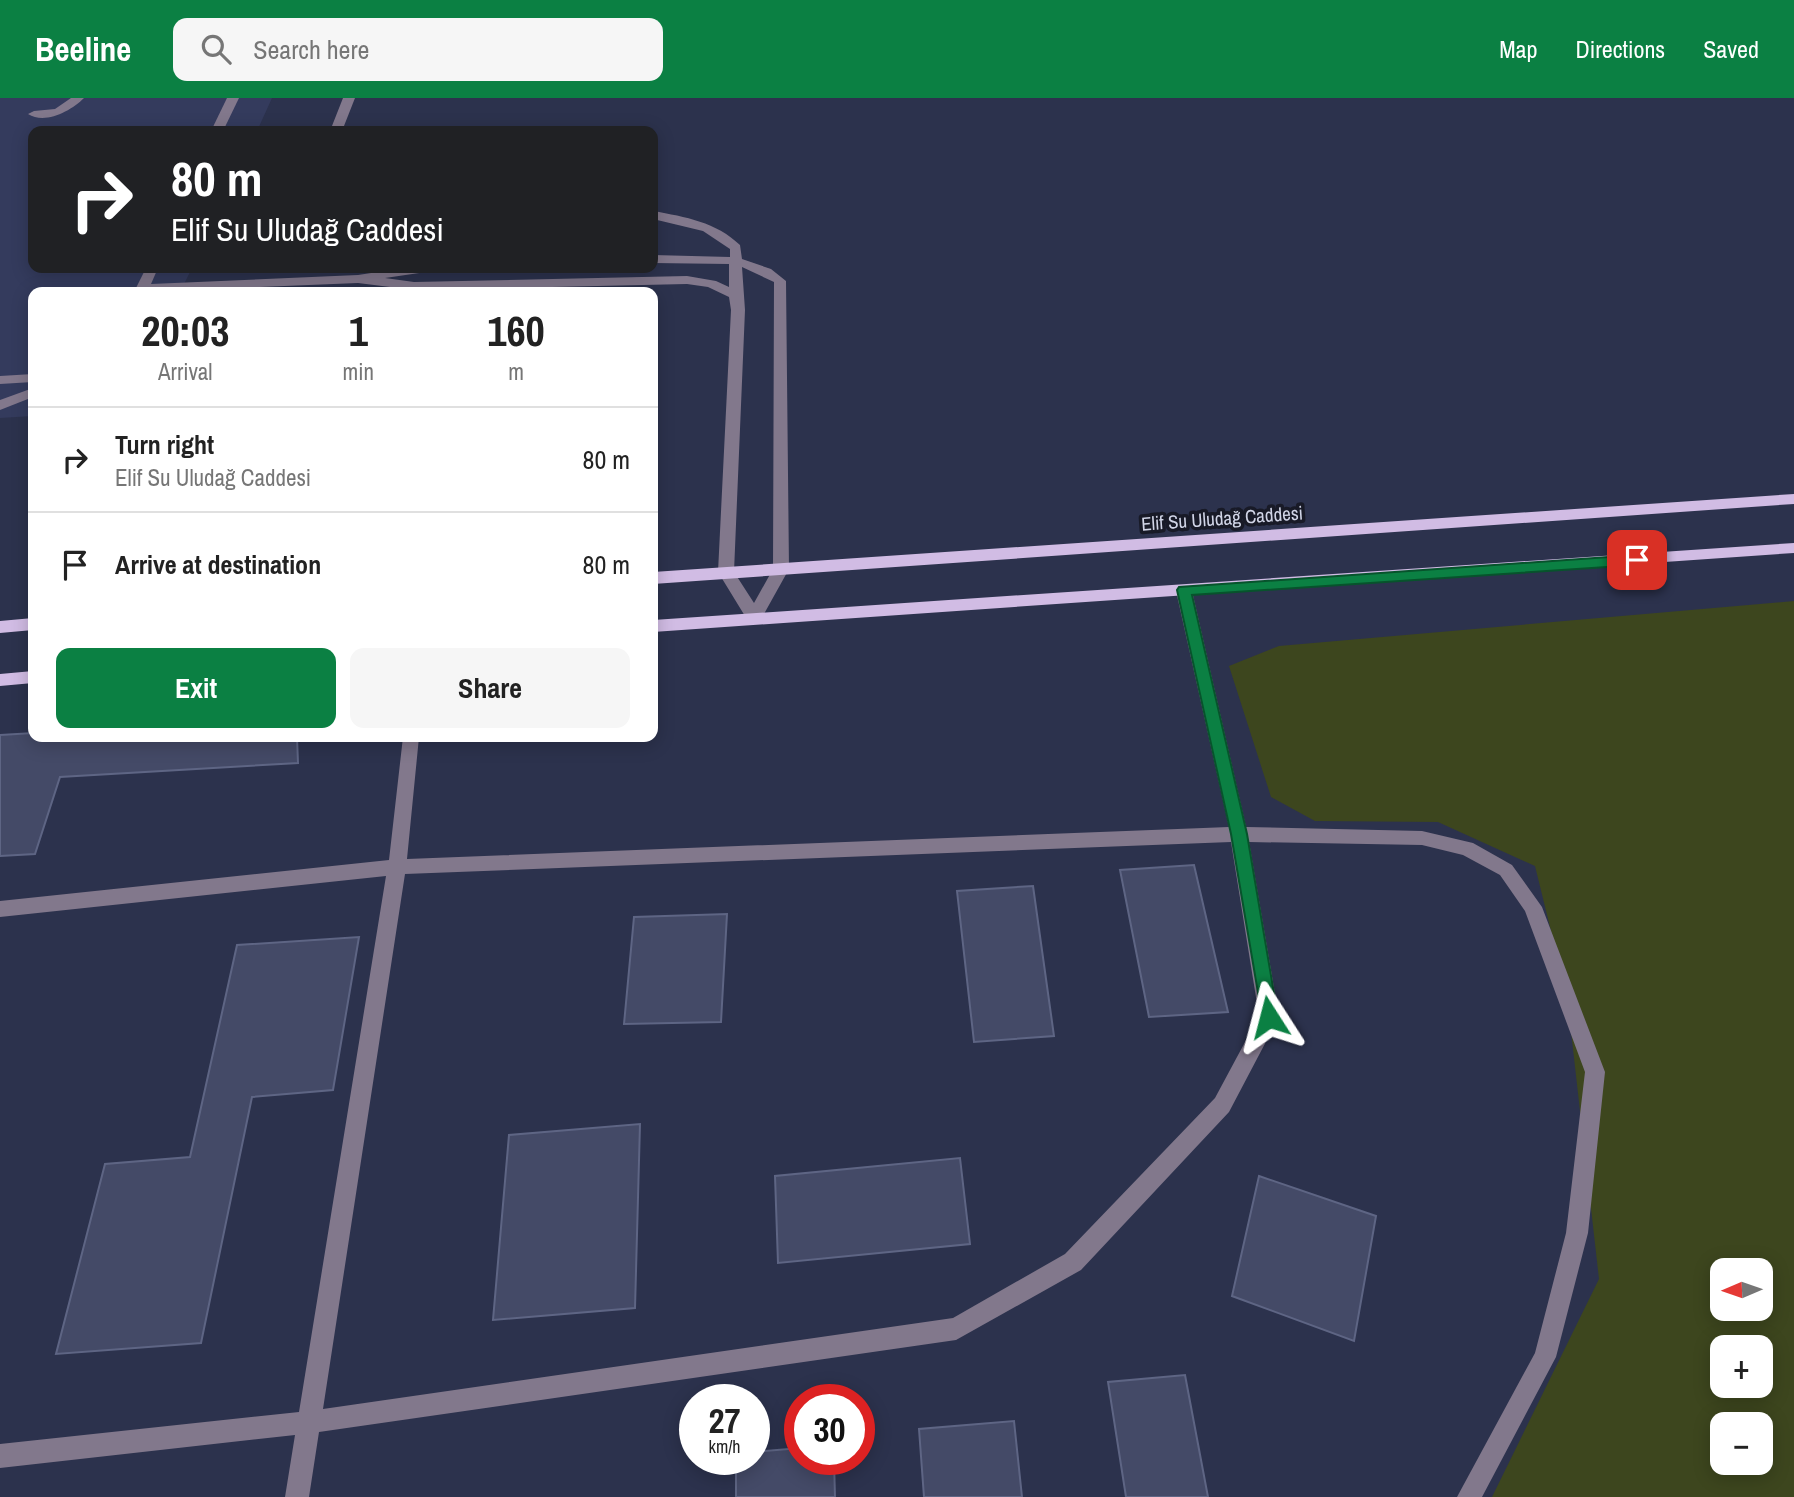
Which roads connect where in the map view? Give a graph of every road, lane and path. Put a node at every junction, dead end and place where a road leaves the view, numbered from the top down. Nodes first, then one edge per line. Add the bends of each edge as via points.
1 (78, 98) edge
2 (233, 98) edge
3 (349, 98) edge
4 (34, 114) dead end
5 (219, 126) edge
6 (338, 126) edge
7 (658, 216) edge
8 (658, 259) edge
9 (735, 261) junction
10 (279, 273) edge
11 (330, 273) edge
12 (395, 273) edge
13 (358, 279) junction
14 (313, 281) junction
15 (276, 282) junction
16 (192, 287) edge
17 (735, 295) junction
18 (28, 378) edge
19 (0, 380) edge
20 (28, 394) edge
21 (0, 405) edge
22 (1794, 499) edge
23 (1794, 548) edge
24 (782, 569) junction
25 (726, 572) junction
26 (658, 578) edge
27 (1184, 590) junction
28 (754, 617) junction
29 (28, 624) edge
30 (658, 626) edge
31 (0, 627) edge
32 (28, 677) edge
33 (0, 680) edge
34 (410, 742) edge
35 (1239, 834) junction
36 (397, 867) junction
37 (0, 909) edge
38 (311, 1423) junction
39 (0, 1456) edge
40 (297, 1497) edge
41 (1469, 1497) edge

1 - 4 street via 58,112
2 - 5 street
3 - 6 street
7 - 9 street via 707,226 724,235 736,247
8 - 9 street
9 - 17 street
9 - 24 street via 771,274 780,281 782,292
10 - 15 street
11 - 14 street
12 - 13 street
13 - 14 street
13 - 17 street via 414,286 687,280
14 - 15 street
15 - 16 street
17 - 25 street
18 - 19 street
20 - 21 street
22 - 24 main road, Elif Su Uludağ Caddesi
23 - 27 main road
24 - 25 main road, Elif Su Uludağ Caddesi
24 - 28 street
25 - 26 main road, Elif Su Uludağ Caddesi
25 - 28 street
27 - 28 main road
27 - 35 street
28 - 30 main road
29 - 31 main road
32 - 33 main road
34 - 36 street
35 - 36 street
35 - 38 street via 1269,1017 1222,1105 1073,1262 956,1329
35 - 41 street via 1422,838 1467,848 1506,870 1533,907 1595,1072 1577,1233 1545,1357
36 - 37 street
36 - 38 street
38 - 39 street
38 - 40 street

